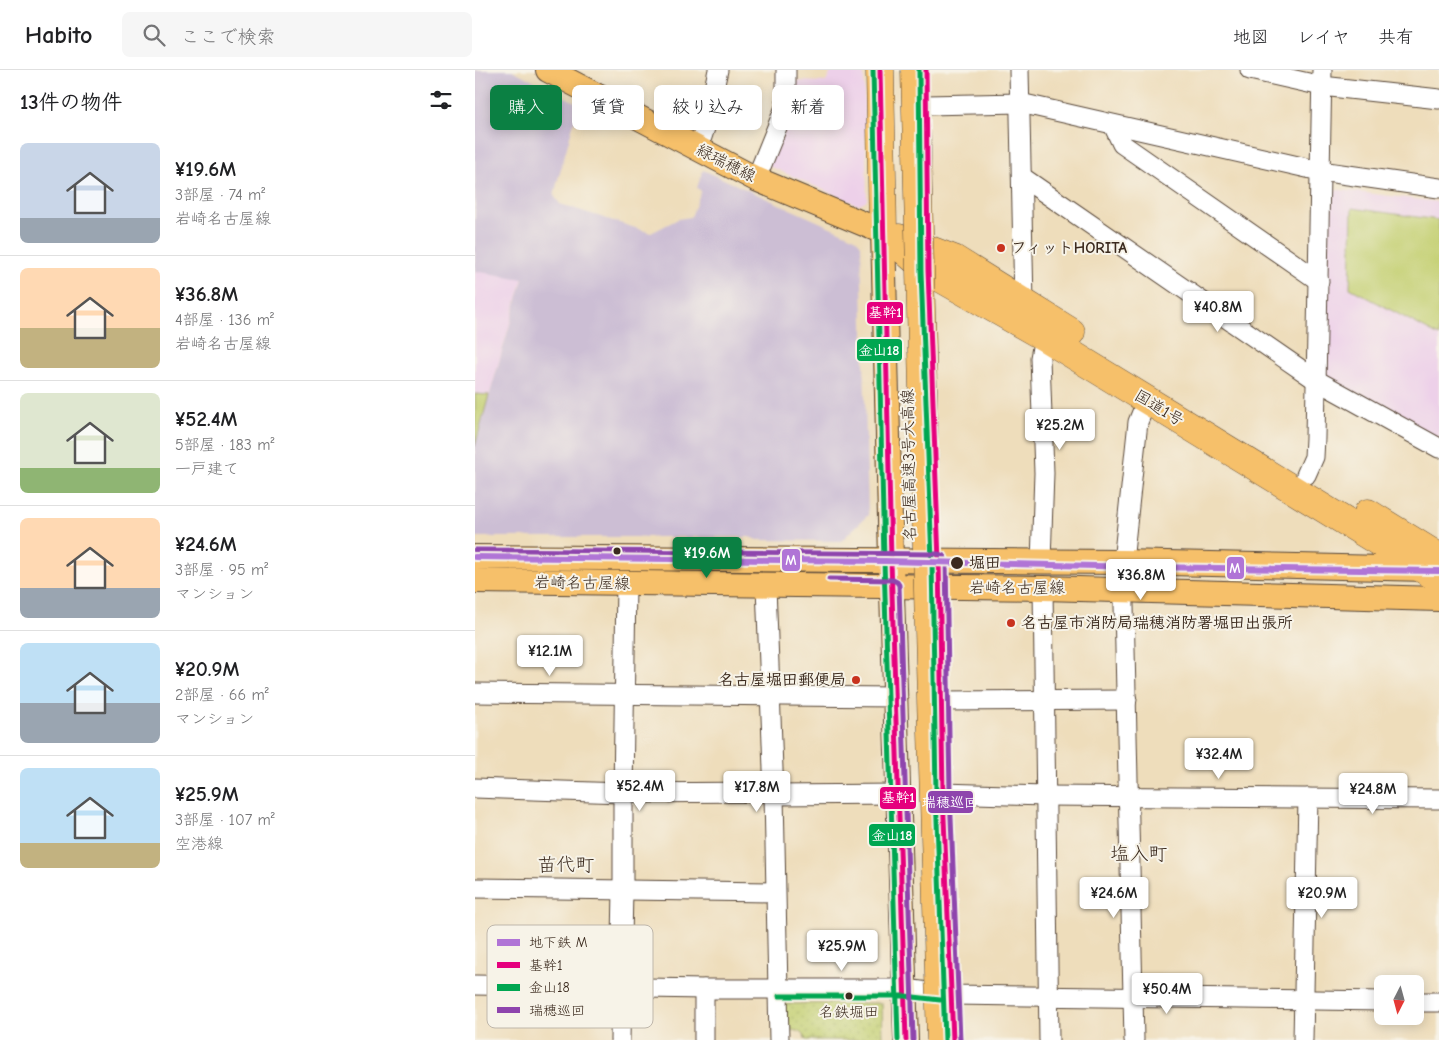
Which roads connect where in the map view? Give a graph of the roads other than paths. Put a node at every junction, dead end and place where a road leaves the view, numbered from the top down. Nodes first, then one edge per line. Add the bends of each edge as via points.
1 (548, 70) edge
2 (717, 70) edge
3 (786, 70) edge
4 (880, 70) edge
5 (898, 70) edge
6 (915, 70) edge
7 (926, 70) edge
8 (1019, 70) edge
9 (1250, 70) edge
10 (1322, 78) edge
11 (1439, 99) edge
12 (1020, 103) junction
13 (927, 105) junction
14 (1113, 125) junction
15 (697, 149) junction
16 (1320, 171) junction
17 (1022, 177) junction
18 (756, 179) junction
19 (1439, 188) edge
20 (883, 232) junction
21 (928, 260) junction
22 (1319, 281) junction
23 (1024, 304) junction
24 (1044, 338) junction
25 (1316, 380) junction
26 (1147, 400) junction
27 (1439, 448) edge
28 (1306, 476) junction
29 (475, 557) edge
30 (891, 561) junction
31 (939, 561) junction
32 (1041, 562) junction
33 (1123, 562) junction
34 (1434, 568) edge
35 (475, 582) edge
36 (626, 583) junction
37 (766, 586) junction
38 (892, 587) junction
39 (938, 588) junction
40 (1043, 588) junction
41 (1124, 590) junction
42 (1439, 599) edge
43 (475, 694) edge
44 (625, 695) junction
45 (771, 696) junction
46 (896, 698) junction
47 (1045, 700) junction
48 (1127, 700) junction
49 (941, 701) junction
50 (475, 788) edge
51 (623, 793) junction
52 (943, 793) junction
53 (899, 794) junction
54 (774, 795) junction
55 (1045, 796) junction
56 (1129, 797) junction
57 (1308, 798) junction
58 (1439, 799) edge
59 (475, 888) edge
60 (623, 890) junction
61 (775, 892) junction
62 (623, 925) edge
63 (653, 988) edge
64 (704, 989) junction
65 (779, 989) junction
66 (905, 989) junction
67 (952, 995) junction
68 (1048, 996) junction
69 (1132, 997) junction
70 (1304, 1000) junction
71 (1374, 1001) edge
72 (1424, 1002) edge
73 (1439, 1002) edge
74 (704, 1040) edge
75 (779, 1040) edge
76 (906, 1040) edge
77 (925, 1040) edge
78 (941, 1040) edge
79 (953, 1040) edge
80 (1049, 1040) edge
81 (1134, 1040) edge
82 (1303, 1040) edge

1 - 15 main road, 緑瑞穂線
2 - 15 street via 706,125
3 - 18 street via 786,105
4 - 20 highway
5 - 77 highway, 名古屋高速3号大高線
6 - 78 highway, 名古屋高速3号大高線, bridge
7 - 13 highway
8 - 12 street
9 - 10 street
10 - 11 street
10 - 16 street
12 - 13 street
12 - 14 street
12 - 17 street
13 - 21 highway
14 - 16 street
14 - 22 street via 1122,144
15 - 18 main road, 緑瑞穂線
16 - 19 street
16 - 22 street
17 - 23 street
17 - 25 street
18 - 20 main road, 緑瑞穂線
20 - 21 highway, 国道1号
20 - 30 main road
21 - 23 highway, 国道1号 via 954,259
21 - 24 highway, 国道1号
21 - 31 main road
22 - 25 street
23 - 28 highway, 国道1号
24 - 26 highway, 国道1号
24 - 32 street via 1040,358
25 - 27 street
25 - 28 street via 1314,457
26 - 33 street via 1138,422
26 - 34 highway, 国道1号
28 - 34 highway, 国道1号
29 - 30 main road, 岩崎名古屋線
30 - 31 main road, 岩崎名古屋線
30 - 38 main road
31 - 32 main road, 岩崎名古屋線
31 - 39 main road
32 - 33 main road, 岩崎名古屋線
33 - 34 main road, 岩崎名古屋線
33 - 41 street
35 - 36 main road, 岩崎名古屋線
36 - 37 main road, 岩崎名古屋線
36 - 44 street
37 - 38 main road, 岩崎名古屋線
37 - 45 street
38 - 39 main road, 岩崎名古屋線
38 - 46 main road
39 - 40 main road, 岩崎名古屋線
39 - 49 main road
40 - 41 main road, 岩崎名古屋線
40 - 47 street
41 - 42 main road, 岩崎名古屋線
41 - 48 street
43 - 44 street
44 - 45 street
44 - 51 street
45 - 46 street
45 - 54 street
46 - 53 main road
47 - 48 street
47 - 49 street
47 - 55 street
48 - 56 street
49 - 52 main road
50 - 51 street
51 - 54 street via 764,792
51 - 60 street
52 - 55 street
52 - 67 main road
53 - 54 street
53 - 66 main road
54 - 61 street
55 - 56 street
55 - 68 street
56 - 57 street
56 - 69 street
57 - 58 street
57 - 70 street
59 - 60 street
60 - 61 street
60 - 62 street
61 - 65 street
63 - 64 street
64 - 65 street
64 - 74 street
65 - 66 street
65 - 75 street
66 - 67 street
66 - 76 main road
67 - 68 street
67 - 79 main road
68 - 69 street
68 - 80 street
69 - 70 street
69 - 81 street
70 - 71 street
70 - 82 street
72 - 73 street

